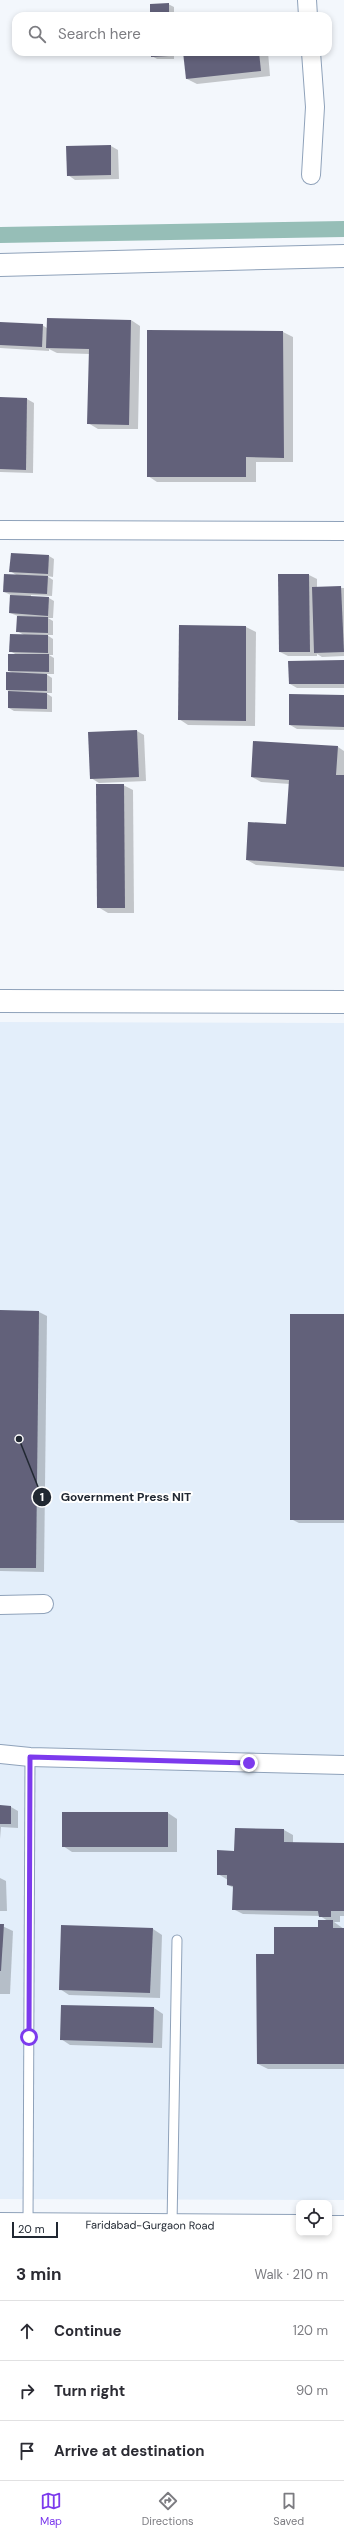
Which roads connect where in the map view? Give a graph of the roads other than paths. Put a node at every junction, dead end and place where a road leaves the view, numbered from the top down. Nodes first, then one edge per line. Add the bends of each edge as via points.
1 (307, 0) edge
2 (308, 12) edge
3 (311, 56) edge
4 (311, 175) dead end
5 (344, 256) edge
6 (0, 264) edge
7 (0, 530) edge
8 (344, 531) edge
9 (0, 1001) edge
10 (344, 1002) edge
11 (44, 1604) dead end
12 (0, 1605) edge
13 (0, 1754) edge
14 (30, 1757) junction
15 (344, 1765) edge
16 (177, 1940) dead end
17 (0, 2224) edge
18 (28, 2224) junction
19 (172, 2225) junction
20 (296, 2226) edge
21 (332, 2227) edge
22 (344, 2227) edge
23 (0, 2241) edge
24 (105, 2245) edge
25 (344, 2245) edge

1 - 2 street
3 - 4 street via 315,107
5 - 6 street
7 - 8 street
9 - 10 street
11 - 12 street
13 - 14 street
14 - 15 street
14 - 18 lane
16 - 19 lane
17 - 18 street, Faridabad-Gurgaon Road
18 - 19 street, Faridabad-Gurgaon Road
19 - 20 street, Faridabad-Gurgaon Road
21 - 22 street
23 - 24 street, Faridabad-Gurgaon Road
24 - 25 street, Faridabad-Gurgaon Road

